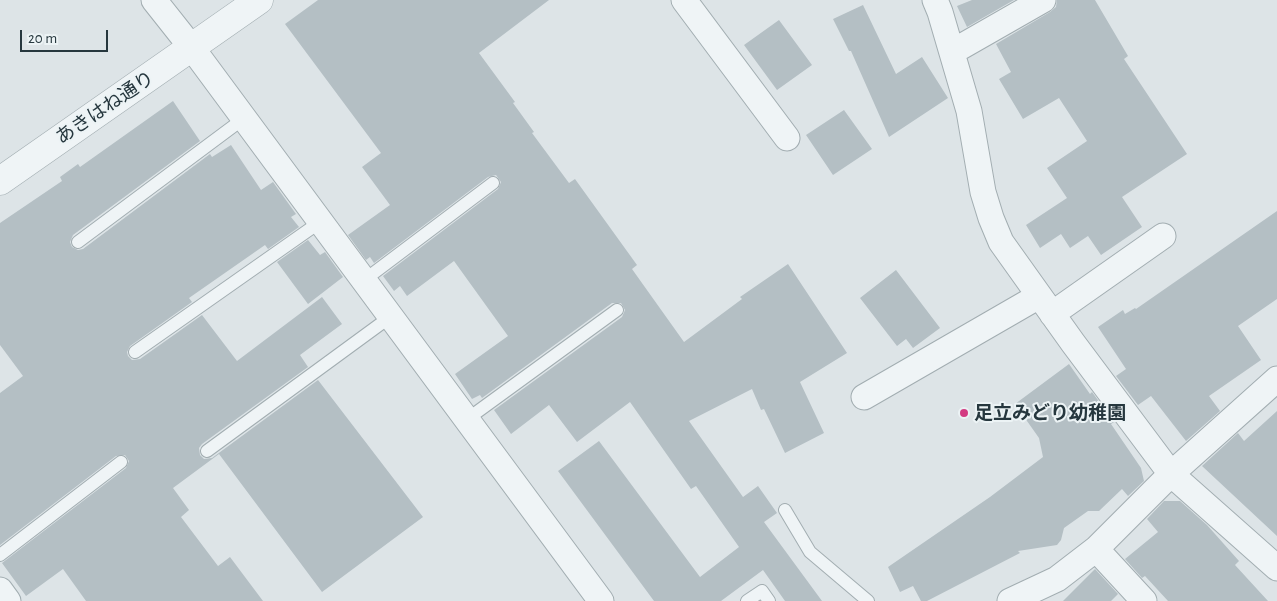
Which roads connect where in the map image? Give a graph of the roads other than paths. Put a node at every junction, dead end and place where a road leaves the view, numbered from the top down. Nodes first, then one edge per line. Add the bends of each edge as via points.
1 (154, 0) edge
2 (259, 0) edge
3 (684, 0) edge
4 (935, 0) edge
5 (1043, 0) edge
6 (192, 48) junction
7 (952, 52) junction
8 (243, 119) junction
9 (786, 138) dead end
10 (0, 180) edge
11 (493, 183) dead end
12 (320, 222) junction
13 (1163, 236) dead end
14 (78, 242) dead end
15 (363, 281) junction
16 (1045, 305) junction
17 (617, 310) dead end
18 (390, 317) junction
19 (135, 352) dead end
20 (1277, 379) edge
21 (864, 397) dead end
22 (466, 420) junction
23 (207, 452) dead end
24 (120, 462) dead end
25 (1171, 474) junction
26 (785, 510) dead end
27 (1096, 549) junction
28 (0, 555) edge
29 (1277, 568) edge
30 (601, 601) edge
31 (747, 601) edge
32 (769, 601) edge
33 (868, 601) edge
34 (1010, 601) edge
35 (1144, 601) edge

1 - 6 street
2 - 6 street, あきはね通り
3 - 9 street
4 - 7 street
5 - 7 street
6 - 8 street
6 - 10 street, あきはね通り
7 - 16 street via 969,111 983,192 991,218 1001,242
8 - 12 street
8 - 14 lane
11 - 15 lane
12 - 15 street
12 - 19 lane
13 - 16 street
15 - 18 street
16 - 21 street
16 - 25 street
17 - 22 lane
18 - 22 street
18 - 23 lane
20 - 25 street
22 - 30 street
24 - 28 lane
25 - 27 street
25 - 29 street
26 - 33 lane via 810,552
27 - 34 street via 1057,579
27 - 35 street
31 - 32 lane via 762,591

